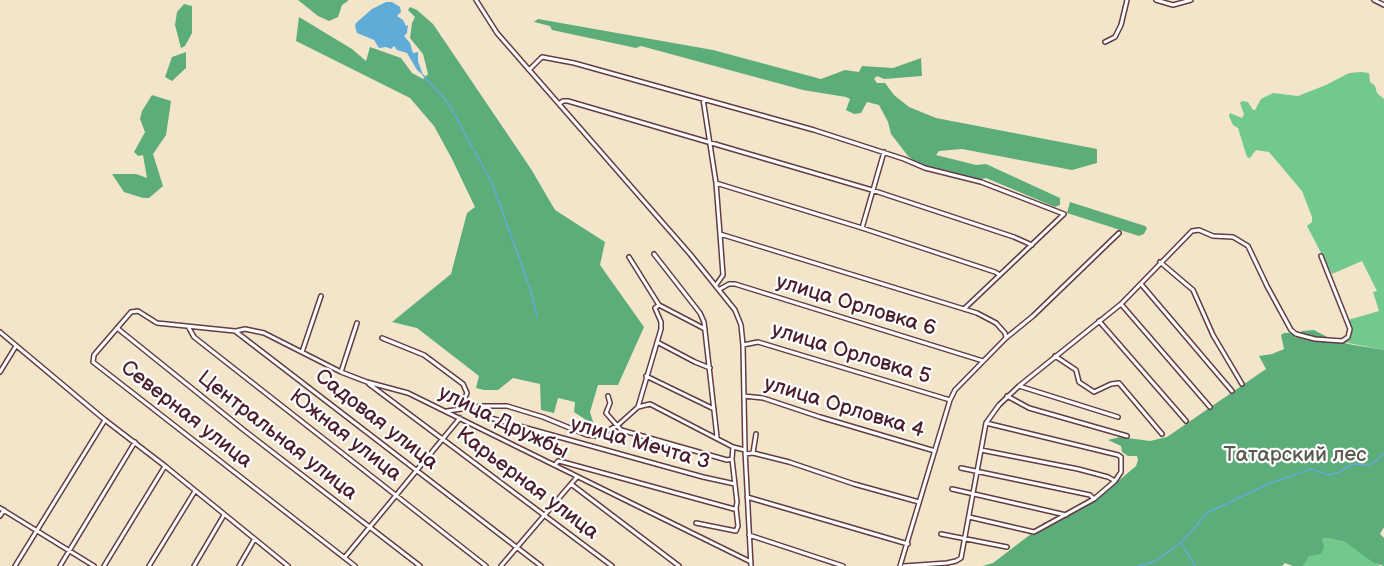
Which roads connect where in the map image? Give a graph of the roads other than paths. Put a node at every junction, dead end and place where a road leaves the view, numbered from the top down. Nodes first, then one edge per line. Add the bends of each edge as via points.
1 (476, 0) edge
2 (1127, 0) edge
3 (1156, 0) edge
4 (1191, 0) edge
5 (1374, 0) edge
6 (1384, 5) edge
7 (1105, 42) dead end
8 (529, 70) junction
9 (703, 99) junction
10 (559, 104) junction
11 (710, 143) junction
12 (884, 152) junction
13 (716, 183) junction
14 (872, 190) junction
15 (862, 228) junction
16 (1119, 233) dead end
17 (720, 234) junction
18 (1032, 245) junction
19 (654, 254) dead end
20 (1321, 256) dead end
21 (628, 257) dead end
22 (1160, 262) junction
23 (723, 275) junction
24 (1000, 275) junction
25 (729, 284) junction
26 (1141, 284) junction
27 (716, 285) junction
28 (720, 289) junction
29 (321, 296) dead end
30 (1121, 304) junction
31 (659, 305) junction
32 (964, 309) junction
33 (1099, 321) junction
34 (357, 323) dead end
35 (117, 328) junction
36 (189, 328) junction
37 (705, 329) junction
38 (235, 331) junction
39 (0, 332) edge
40 (382, 338) dead end
41 (1006, 338) junction
42 (657, 342) junction
43 (743, 345) junction
44 (16, 346) junction
45 (302, 352) junction
46 (1055, 356) junction
47 (983, 361) junction
48 (710, 368) junction
49 (0, 372) edge
50 (341, 372) junction
51 (646, 376) junction
52 (367, 382) junction
53 (1242, 384) dead end
54 (1019, 386) junction
55 (1232, 391) dead end
56 (608, 396) dead end
57 (744, 396) junction
58 (1007, 396) junction
59 (950, 400) junction
60 (638, 407) junction
61 (1210, 407) dead end
62 (464, 408) junction
63 (471, 408) junction
64 (715, 410) junction
65 (446, 411) junction
66 (1118, 417) dead end
67 (460, 418) junction
68 (105, 420) junction
69 (1186, 421) dead end
70 (987, 423) junction
71 (618, 425) junction
72 (756, 434) dead end
73 (1162, 434) dead end
74 (1127, 436) dead end
75 (717, 437) junction
76 (442, 440) junction
77 (135, 442) junction
78 (733, 447) junction
79 (981, 450) junction
80 (936, 451) junction
81 (745, 452) junction
82 (753, 453) junction
83 (732, 459) junction
84 (555, 465) junction
85 (165, 466) junction
86 (961, 468) dead end
87 (417, 470) junction
88 (977, 472) junction
89 (577, 477) junction
90 (1115, 481) junction
91 (571, 484) junction
92 (735, 484) junction
93 (952, 489) dead end
94 (195, 490) junction
95 (973, 494) junction
96 (396, 495) junction
97 (747, 497) junction
98 (1094, 499) junction
99 (920, 503) junction
100 (736, 508) junction
101 (2, 509) edge
102 (224, 515) junction
103 (544, 515) junction
104 (1066, 515) junction
105 (0, 516) edge
106 (969, 517) junction
107 (696, 523) dead end
108 (369, 526) junction
109 (37, 531) junction
110 (940, 534) dead end
111 (749, 535) junction
112 (965, 539) junction
113 (254, 540) junction
114 (908, 544) junction
115 (516, 547) junction
116 (1007, 548) dead end
117 (69, 551) junction
118 (345, 557) junction
119 (282, 561) junction
120 (751, 564) edge
121 (15, 566) edge
122 (60, 566) edge
123 (94, 566) edge
124 (104, 566) edge
125 (149, 566) edge
126 (194, 566) edge
127 (239, 566) edge
128 (280, 566) edge
129 (288, 566) edge
130 (355, 566) edge
131 (420, 566) edge
132 (486, 566) edge
133 (501, 566) edge
134 (541, 566) edge
135 (612, 566) edge
136 (679, 566) edge
137 (843, 566) edge
138 (902, 566) edge

1 - 8 street via 497,33
2 - 7 street via 1115,37
3 - 4 street via 1173,5
5 - 6 street
8 - 9 street via 536,61 547,57
8 - 10 street
9 - 11 street
9 - 12 street
10 - 11 street via 568,101
10 - 27 street
11 - 13 street
11 - 14 street
12 - 14 street
12 - 18 street via 925,168 981,182 1064,214
13 - 15 street
13 - 17 street
14 - 15 street
14 - 18 street
15 - 24 street
16 - 41 street
17 - 23 street
17 - 32 street
18 - 24 street
19 - 37 street via 700,313
20 - 22 street via 1350,329 1342,341 1315,339 1291,330 1248,246 1233,237 1192,231
21 - 31 street
22 - 26 street
22 - 53 street via 1193,290
23 - 25 street
23 - 27 street
24 - 32 street
25 - 28 street
25 - 47 street, улица Орловка 6
26 - 30 street
26 - 55 street
27 - 28 street
28 - 43 street via 738,317
29 - 45 street
30 - 33 street
30 - 61 street
31 - 37 street
31 - 42 street via 655,308 662,325
32 - 41 street via 996,323
33 - 46 street
33 - 69 street
34 - 50 street
35 - 36 street, Северная улица via 135,310 158,323
35 - 108 street, Центральная улица
35 - 118 street, Северная улица via 93,355 93,362
36 - 38 street
36 - 96 street, Южная улица via 194,337
37 - 48 street
38 - 45 street, улица Дружбы via 264,333
38 - 87 street, Садовая улица
39 - 44 street
40 - 62 street via 424,355 463,384 467,393
41 - 47 street
42 - 48 street
42 - 51 street
43 - 57 street
43 - 59 street, улица Орловка 5 via 758,342
44 - 49 street
44 - 68 street
45 - 50 street, улица Дружбы
46 - 54 street
46 - 73 street via 1076,370 1079,382 1094,392 1119,383
47 - 59 street
48 - 64 street
50 - 52 street, улица Дружбы
51 - 60 street
51 - 64 street
52 - 65 street, улица Дружбы via 401,391
52 - 76 street, Карьерная улица
54 - 58 street
54 - 66 street
56 - 71 street via 606,412
57 - 80 street, улица Орловка 4 via 764,398
57 - 81 street
58 - 70 street
58 - 74 street via 1029,408
59 - 80 street
60 - 71 street
60 - 75 street via 658,407
62 - 63 street
62 - 65 street
63 - 71 street via 519,408 586,435 598,436
63 - 92 street, улица Мечта 3 via 476,414
64 - 75 street
65 - 67 street, улица Дружбы
67 - 76 street
67 - 84 street, улица Дружбы
68 - 77 street
68 - 109 street
70 - 79 street
70 - 90 street via 1118,455 1122,465
71 - 83 street via 621,430
72 - 82 street
75 - 78 street
76 - 87 street
76 - 103 street, Карьерная улица
77 - 85 street
77 - 117 street
78 - 81 street
78 - 83 street
79 - 88 street
79 - 90 street via 1078,469
80 - 99 street
81 - 82 street
81 - 97 street
82 - 99 street
83 - 92 street
84 - 89 street, улица Дружбы
84 - 100 street via 558,461
85 - 94 street
85 - 124 street
86 - 88 street
87 - 96 street
87 - 115 street, Садовая улица
88 - 95 street
88 - 98 street
89 - 91 street
89 - 120 street, улица Дружбы
90 - 98 street
91 - 103 street
91 - 136 street
92 - 100 street
93 - 95 street
94 - 102 street
94 - 125 street
95 - 104 street
95 - 106 street
96 - 108 street
96 - 132 street, Южная улица
97 - 111 street
97 - 114 street
98 - 104 street
99 - 114 street
100 - 107 street via 736,531
101 - 105 street
101 - 109 street
102 - 113 street
102 - 126 street
103 - 115 street
103 - 135 street, Карьерная улица
104 - 106 street via 1034,532
106 - 112 street
108 - 118 street
108 - 131 street, Центральная улица
109 - 117 street
109 - 121 street
110 - 112 street
111 - 120 street
111 - 137 street
112 - 116 street
112 - 138 street via 961,558 956,561
113 - 119 street
113 - 127 street
114 - 138 street
115 - 133 street
115 - 134 street, Садовая улица
117 - 122 street
117 - 123 street
118 - 130 street, Северная улица
119 - 128 street
119 - 129 street

